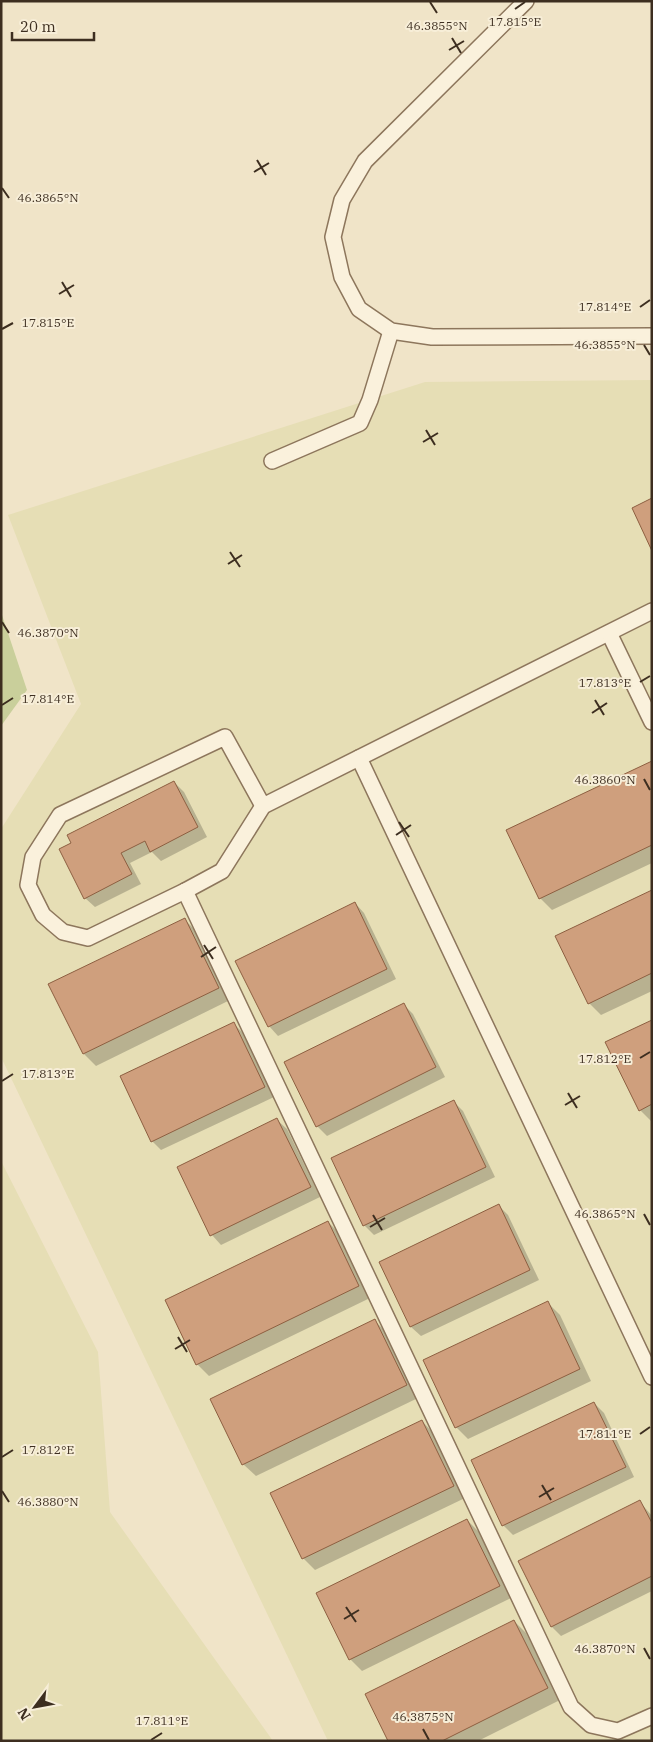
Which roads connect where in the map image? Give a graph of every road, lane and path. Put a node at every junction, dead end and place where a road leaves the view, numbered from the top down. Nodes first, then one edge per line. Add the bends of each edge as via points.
1 (526, 1) edge
2 (391, 331) junction
3 (652, 336) edge
4 (272, 461) dead end
5 (652, 611) edge
6 (609, 633) junction
7 (652, 722) edge
8 (359, 758) junction
9 (263, 806) junction
10 (185, 891) junction
11 (652, 1377) edge
12 (652, 1716) edge

1 - 2 lane via 364,161 342,200 333,237 342,277 360,309
2 - 3 lane via 432,337
2 - 4 lane via 360,423
5 - 6 lane
6 - 7 lane
6 - 8 lane
8 - 9 lane
8 - 11 lane
9 - 10 lane via 222,871
9 - 10 lane via 225,736 60,815 33,857 28,886 43,915 63,932 88,938
10 - 12 lane via 570,1707 591,1725 618,1731

